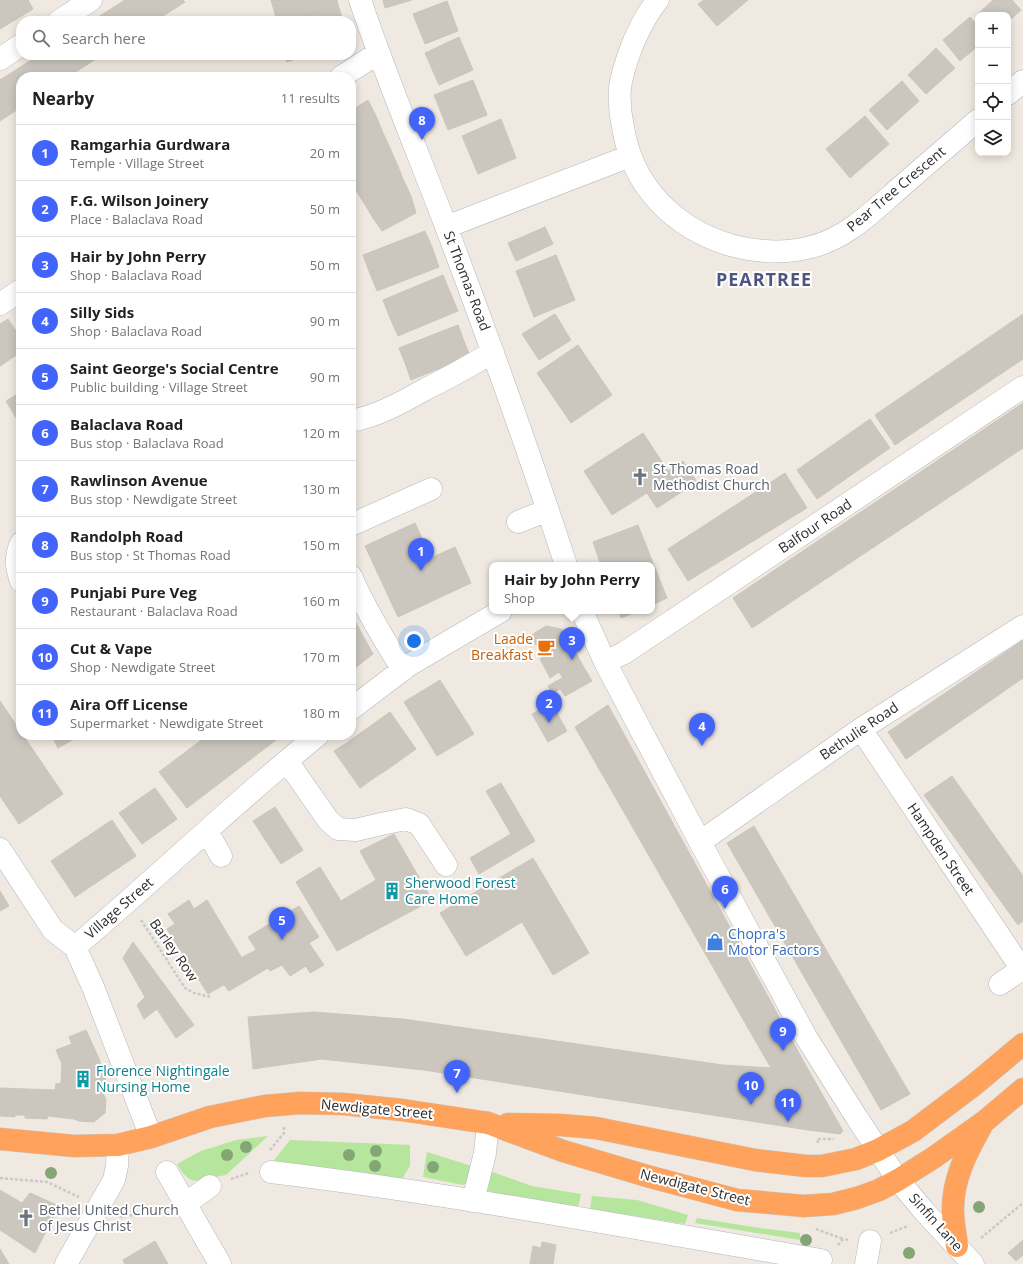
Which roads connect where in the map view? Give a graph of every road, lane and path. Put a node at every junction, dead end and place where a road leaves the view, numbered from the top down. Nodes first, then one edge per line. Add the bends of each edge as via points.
1 (92, 0) edge
2 (360, 0) edge
3 (658, 0) edge
4 (67, 16) edge
5 (16, 48) edge
6 (378, 52) junction
7 (0, 59) edge
8 (348, 72) edge
9 (1023, 81) edge
10 (1011, 91) edge
11 (975, 123) edge
12 (630, 156) junction
13 (446, 227) junction
14 (16, 294) edge
15 (0, 304) edge
16 (493, 352) junction
17 (1023, 387) edge
18 (356, 420) edge
19 (431, 489) dead end
20 (548, 510) junction
21 (518, 522) dead end
22 (356, 523) edge
23 (565, 562) edge
24 (356, 587) edge
25 (496, 614) edge
26 (583, 614) edge
27 (1023, 626) edge
28 (606, 662) junction
29 (403, 670) junction
30 (356, 705) edge
31 (861, 729) junction
32 (307, 740) edge
33 (287, 761) junction
34 (207, 831) junction
35 (700, 842) junction
36 (0, 849) edge
37 (221, 856) dead end
38 (446, 865) dead end
39 (128, 902) junction
40 (75, 947) junction
41 (1022, 970) edge
42 (1000, 984) dead end
43 (211, 997) dead end
44 (1023, 1044) edge
45 (1023, 1089) edge
46 (282, 1104) junction
47 (985, 1121) junction
48 (491, 1124) junction
49 (150, 1137) junction
50 (0, 1139) edge
51 (118, 1145) junction
52 (878, 1150) junction
53 (268, 1164) joint
54 (167, 1172) dead end
55 (898, 1180) junction
56 (210, 1186) dead end
57 (473, 1201) junction
58 (1023, 1203) edge
59 (185, 1204) junction
60 (870, 1241) dead end
61 (965, 1254) edge
62 (821, 1260) dead end
63 (66, 1264) edge
64 (220, 1264) edge
65 (866, 1264) edge

1 - 4 street
2 - 6 street, St Thomas Road
3 - 12 street, Pear Tree Crescent via 644,19 633,44 620,87 620,112
5 - 7 street
6 - 8 street
6 - 13 street, St Thomas Road
9 - 10 street
11 - 12 street, Pear Tree Crescent via 849,230 823,244 796,250 758,252 713,239 693,229 653,196 640,179
12 - 13 street
13 - 16 street, St Thomas Road
14 - 15 street
16 - 18 street via 395,406
16 - 20 street, St Thomas Road
17 - 28 street, Balfour Road via 631,649
19 - 22 street
20 - 21 street
20 - 23 street, St Thomas Road
24 - 29 street
25 - 29 street
26 - 28 street, Sinfin Lane
27 - 31 street, Bethulie Road
28 - 35 street, Sinfin Lane
29 - 30 street
31 - 35 street, Bethulie Road
31 - 41 street, Hampden Street
32 - 33 street, Village Street
33 - 34 street, Village Street
33 - 38 street via 328,820 338,829 356,830 406,819 418,824
34 - 37 street
34 - 39 street, Village Street
35 - 52 street, Sinfin Lane via 806,1037
36 - 40 street via 53,930
39 - 40 street, Village Street
39 - 43 path, Barley Row via 185,988
40 - 49 street, Village Street via 93,987
41 - 42 street, Hampden Street
44 - 52 highway, Newdigate Street via 913,1131
45 - 47 highway, Newdigate Street
46 - 48 highway, Newdigate Street via 344,1104
46 - 49 highway, Newdigate Street via 210,1117
46 - 53 path via 284,1133
47 - 55 highway, Newdigate Street
47 - 61 highway via 957,1176 953,1213
48 - 52 highway, Newdigate Street via 596,1128 755,1160 806,1166 822,1166
48 - 55 highway, Newdigate Street via 563,1151 737,1200 804,1206 833,1204 879,1190
48 - 57 street
49 - 51 highway, Newdigate Street
50 - 51 highway, Newdigate Street via 74,1146
51 - 63 street via 114,1180
52 - 55 street, Sinfin Lane
53 - 57 street via 355,1182
54 - 59 street
55 - 61 street, Sinfin Lane
56 - 59 street
57 - 62 street
58 - 61 path
59 - 64 street
60 - 65 street

